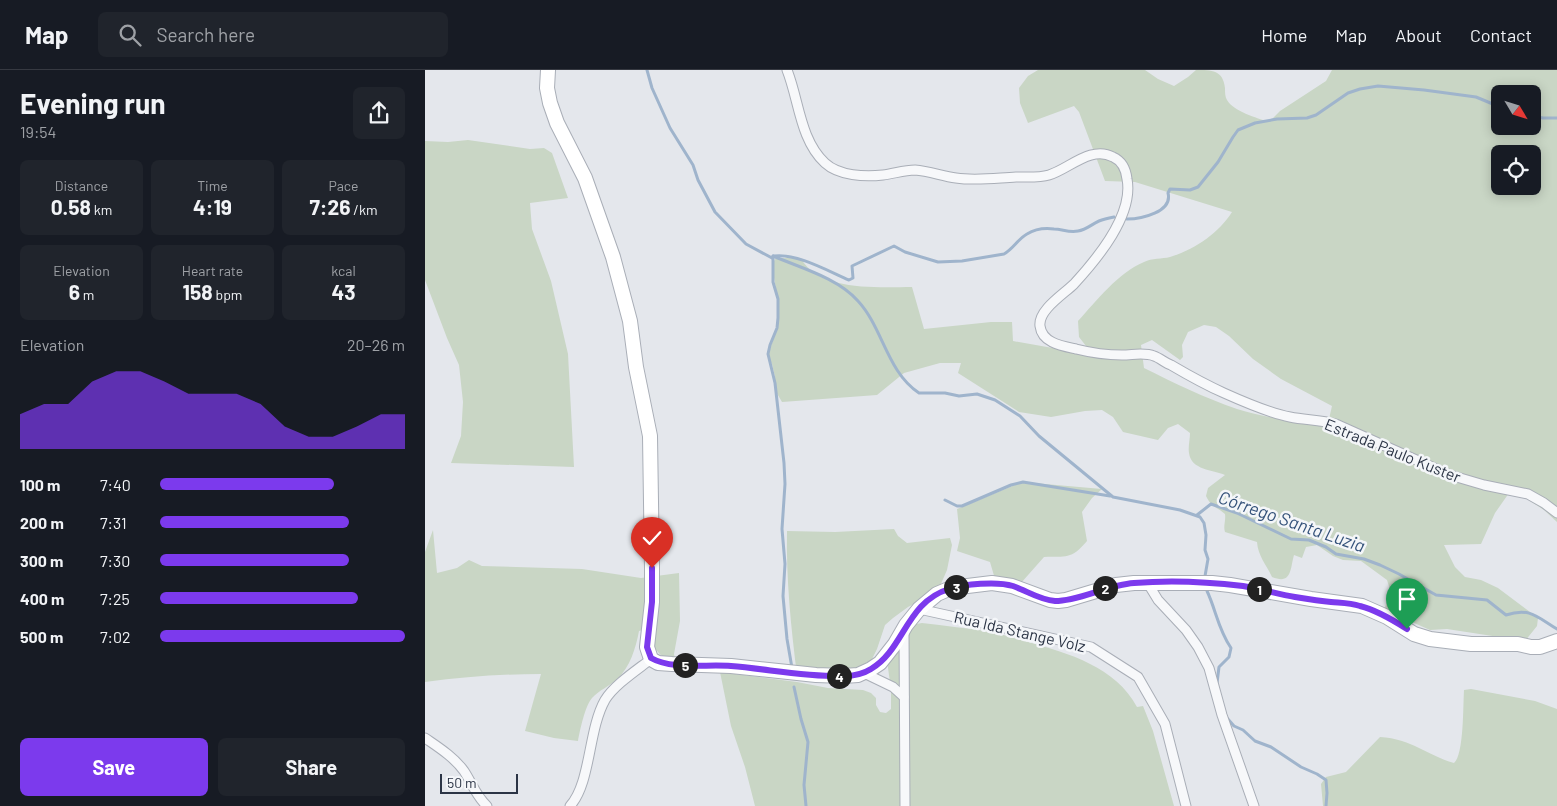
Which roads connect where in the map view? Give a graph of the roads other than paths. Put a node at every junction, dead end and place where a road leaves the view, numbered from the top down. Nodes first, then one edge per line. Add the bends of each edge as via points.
1 (548, 70) edge
2 (787, 70) edge
3 (1557, 513) edge
4 (1147, 582) junction
5 (919, 609) junction
6 (904, 630) junction
7 (1557, 641) edge
8 (651, 658) junction
9 (864, 672) junction
10 (904, 696) junction
11 (425, 738) edge
12 (487, 806) edge
13 (571, 806) edge
14 (905, 806) edge
15 (1186, 806) edge
16 (1254, 806) edge

1 - 8 street via 547,88 553,110 585,178 613,257 630,321 648,421 652,602 647,647
2 - 3 street, Estrada Paulo Kuster via 812,147 827,165 844,173 881,176 912,170 958,179 987,180 1049,175 1100,153 1113,156 1120,162 1127,178 1128,200 1105,245 1073,285 1054,300 1040,320 1044,336 1052,342 1098,354 1154,356 1226,394 1289,417 1336,424 1450,475 1528,494
4 - 5 street via 1116,585 1058,601 992,583 951,588 928,600
4 - 7 street via 1212,583 1352,604 1370,609 1414,634 1430,639 1531,647
4 - 16 street via 1158,600 1186,630 1209,668 1221,715
5 - 6 street
5 - 15 street, Rua Ida Stange Volz via 1091,647 1138,677 1165,724
6 - 9 street via 880,663
6 - 10 street
8 - 9 street via 658,663 731,666 816,675 844,676
8 - 13 street via 606,698 581,784
9 - 10 street via 893,686
10 - 14 street
11 - 12 street via 463,769

